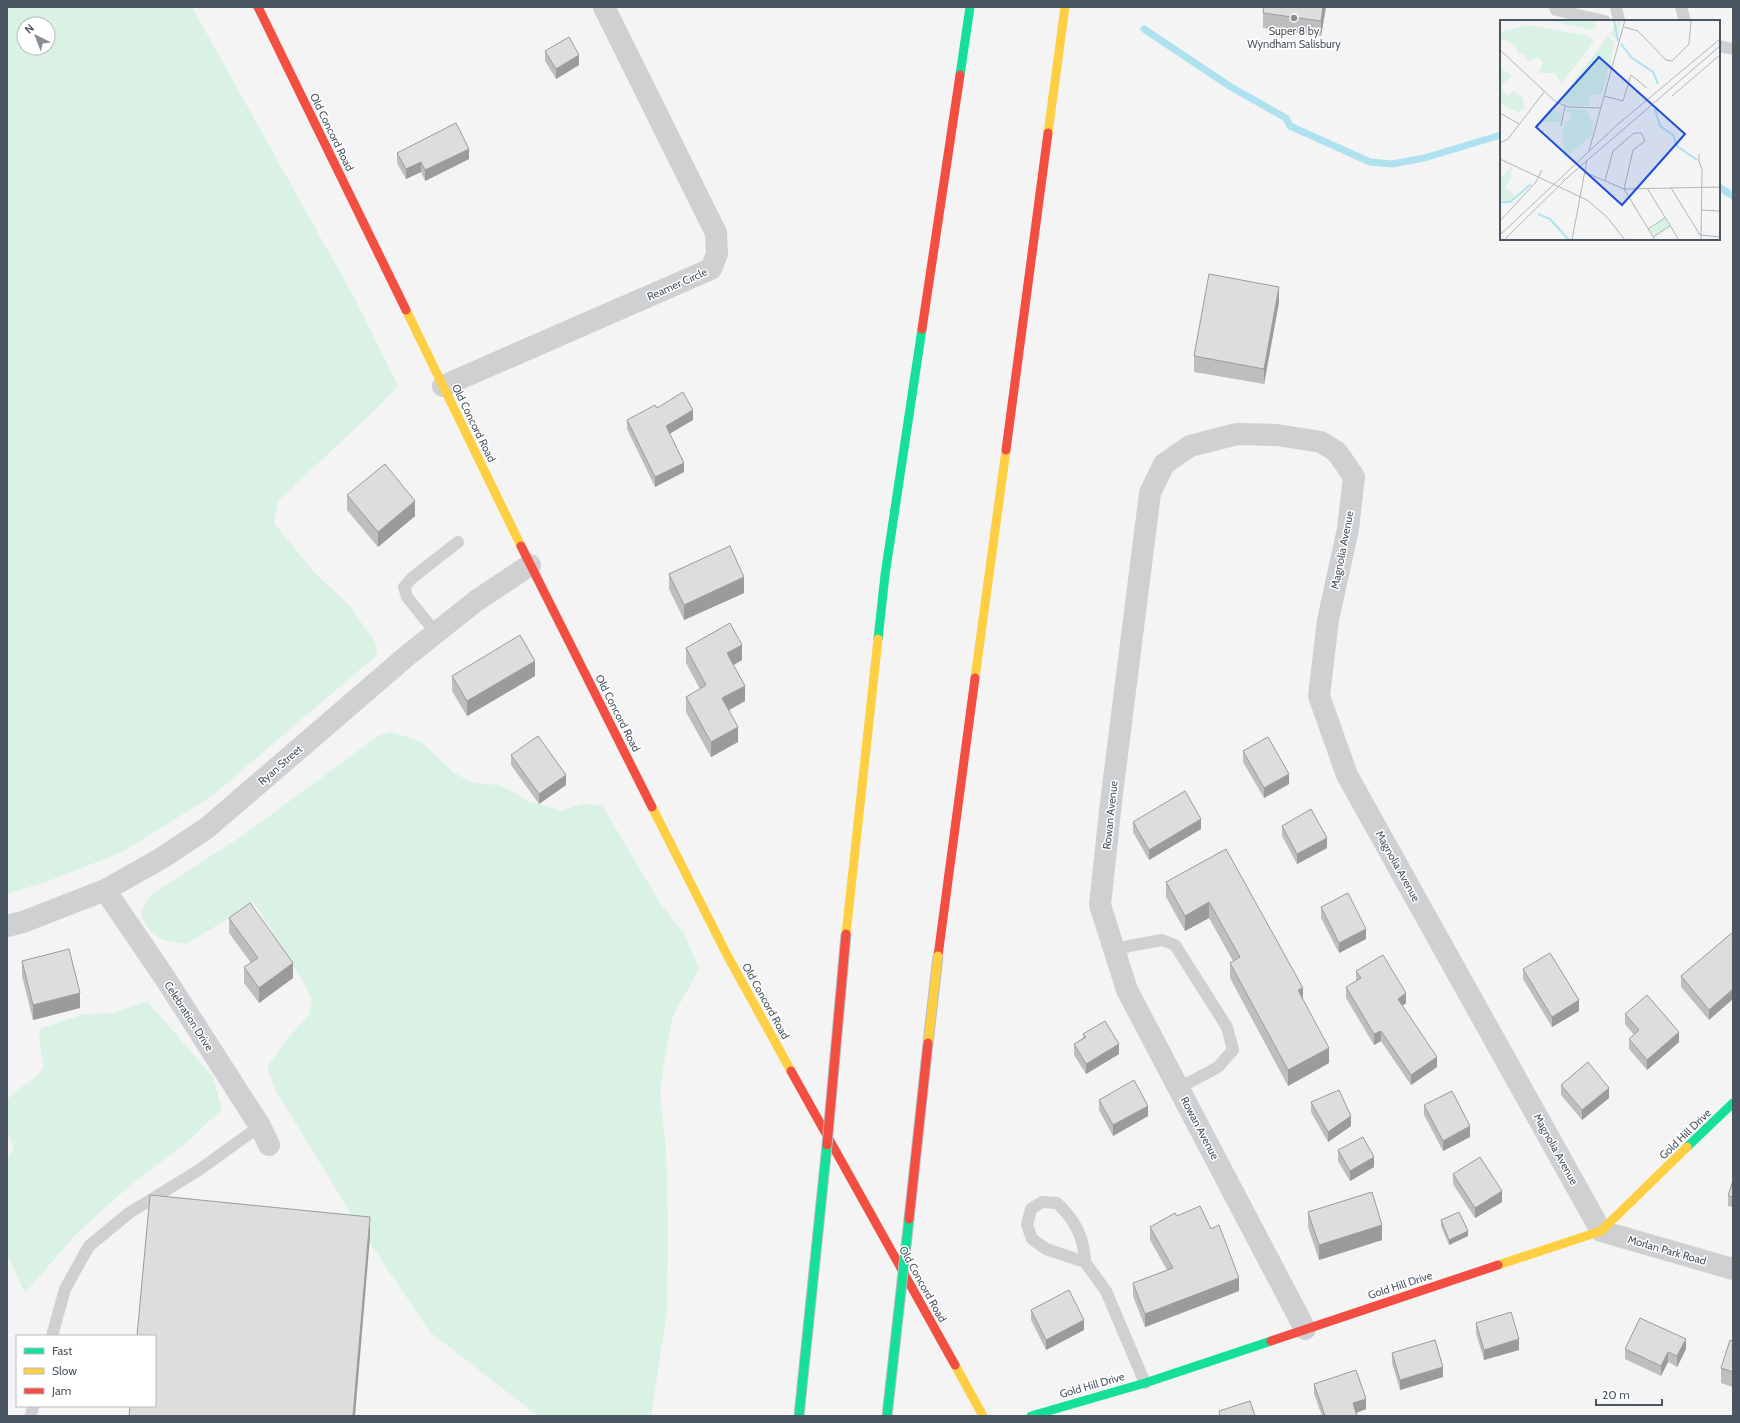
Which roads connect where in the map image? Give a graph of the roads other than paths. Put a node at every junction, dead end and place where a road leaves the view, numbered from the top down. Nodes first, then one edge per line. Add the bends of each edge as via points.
1 (258, 7) edge
2 (604, 7) edge
3 (970, 7) edge
4 (1065, 7) edge
5 (1555, 7) edge
6 (1616, 7) edge
7 (1681, 7) edge
8 (1601, 20) edge
9 (1619, 20) edge
10 (1685, 20) edge
11 (1720, 46) edge
12 (1733, 50) edge
13 (443, 386) junction
14 (1350, 471) joint
15 (458, 542) dead end
16 (530, 565) junction
17 (436, 633) junction
18 (105, 890) junction
19 (7, 926) edge
20 (1115, 951) junction
21 (1179, 1088) junction
22 (1733, 1103) edge
23 (265, 1135) joint
24 (1601, 1231) junction
25 (1085, 1262) junction
26 (1733, 1269) edge
27 (1305, 1329) junction
28 (52, 1335) edge
29 (1145, 1383) junction
30 (799, 1416) edge
31 (887, 1416) edge
32 (983, 1416) edge
33 (1031, 1416) edge

1 - 13 main road, Old Concord Road
2 - 13 street, Reamer Circle via 716,233 717,254 711,269
3 - 30 main road, bridge via 885,575 846,934
4 - 31 main road, bridge via 938,956
5 - 8 lane via 1556,10
6 - 9 lane
7 - 10 lane
11 - 12 lane
13 - 16 main road, Old Concord Road
14 - 20 street, Rowan Avenue via 1337,452 1321,442 1277,435 1237,434 1190,446 1164,464 1150,493 1100,905
14 - 24 street, Magnolia Avenue via 1354,478 1348,529 1328,620 1319,696 1347,775
15 - 17 lane via 404,587 407,597
16 - 17 street, Ryan Street via 476,601
16 - 32 main road, Old Concord Road via 726,953
17 - 18 street, Ryan Street via 207,828 162,858
18 - 19 street, Ryan Street
18 - 23 street, Celebration Drive via 165,978
20 - 21 street, Rowan Avenue via 1127,990
20 - 21 lane via 1162,940 1175,945 1227,1027 1233,1050 1218,1067
21 - 27 street, Rowan Avenue
22 - 24 main road, Gold Hill Drive
23 - 28 lane via 199,1170 129,1213 88,1246 65,1289
24 - 26 street, Morlan Park Road
24 - 27 main road, Gold Hill Drive
25 - 25 lane via 1046,1249 1032,1239 1028,1225 1031,1209 1042,1202 1056,1203 1066,1211 1080,1235
25 - 29 lane via 1106,1291
27 - 29 main road, Gold Hill Drive
29 - 33 main road, Gold Hill Drive

